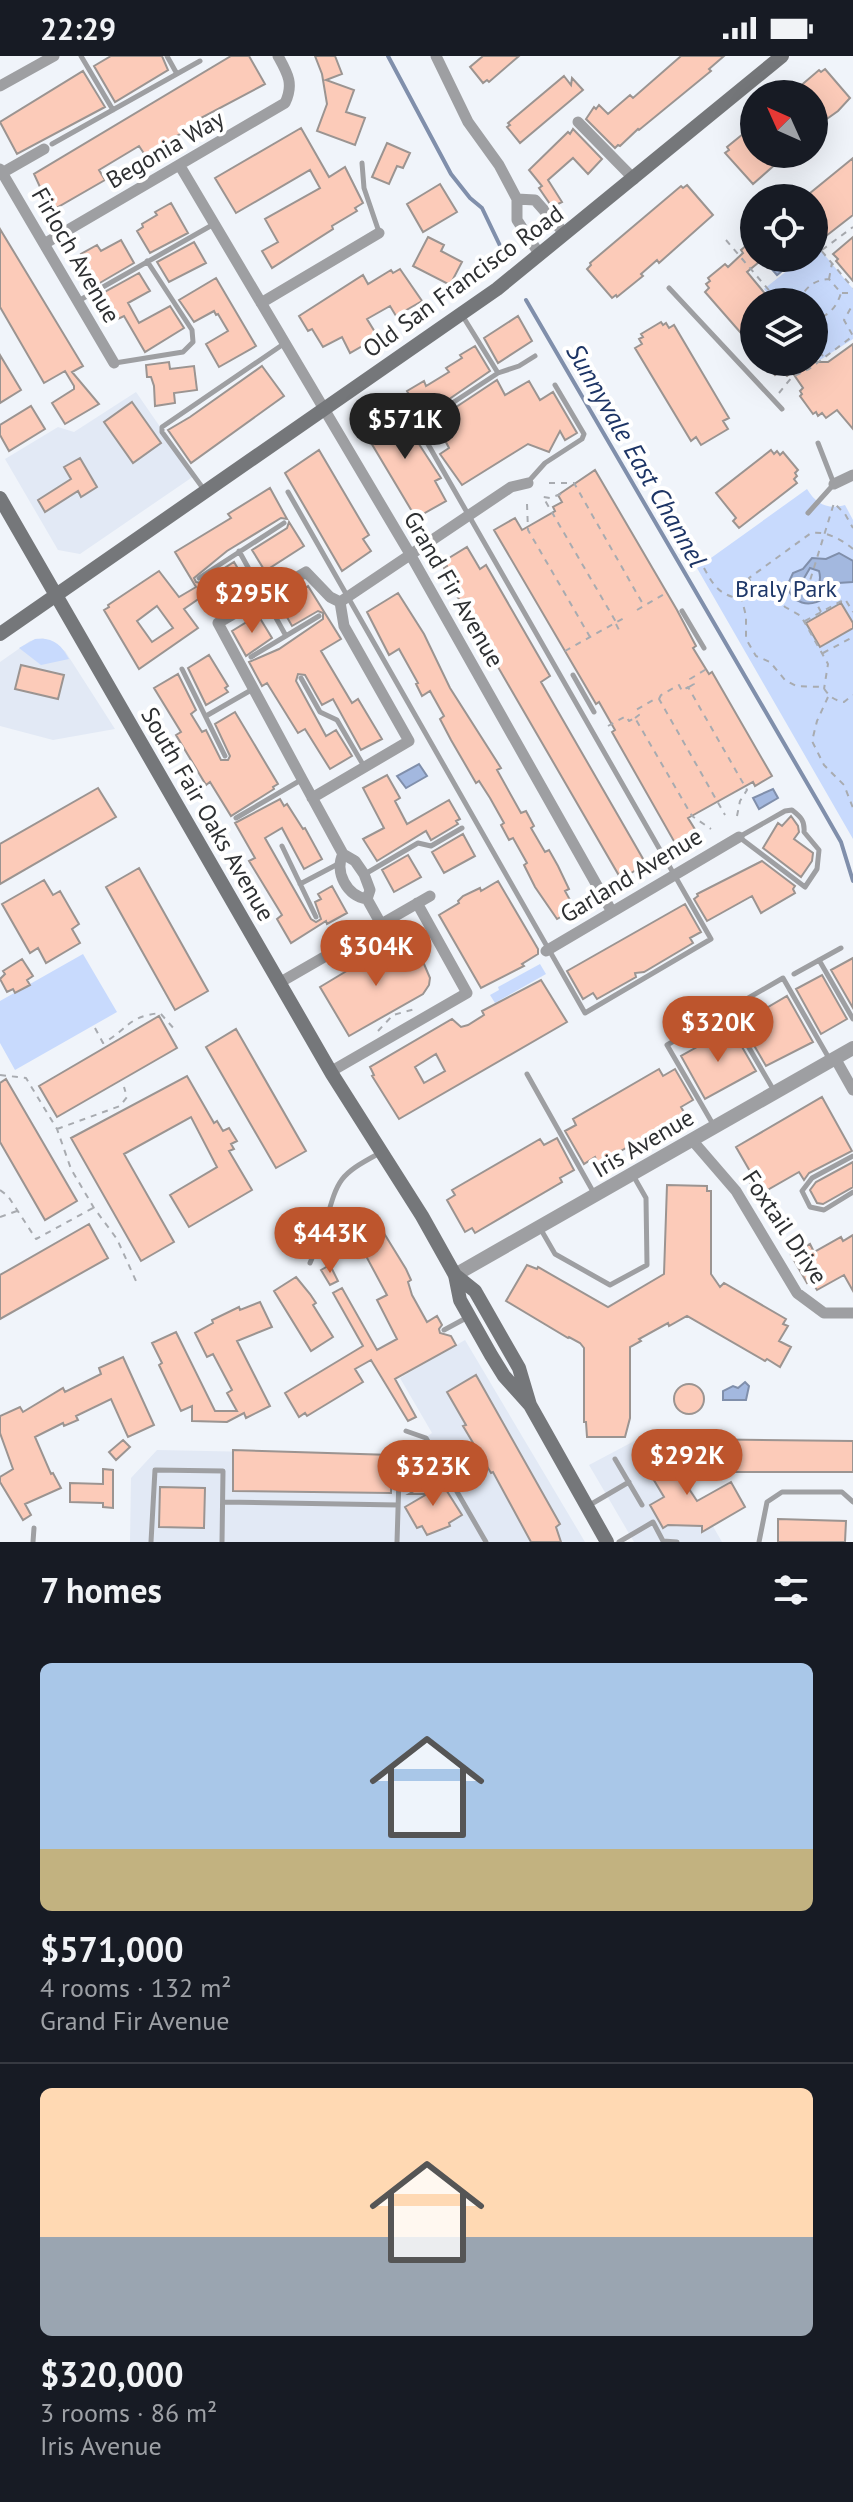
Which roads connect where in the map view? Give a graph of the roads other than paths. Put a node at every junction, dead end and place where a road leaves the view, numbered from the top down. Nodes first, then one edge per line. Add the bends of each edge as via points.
1 (54, 56) edge
2 (81, 56) edge
3 (167, 56) edge
4 (278, 56) edge
5 (436, 56) edge
6 (782, 56) edge
7 (200, 61) dead end
8 (177, 74) junction
9 (0, 86) edge
10 (113, 110) junction
11 (578, 122) dead end
12 (48, 146) joint
13 (362, 163) dead end
14 (180, 166) junction
15 (1, 171) edge
16 (634, 179) junction
17 (517, 199) junction
18 (215, 224) junction
19 (379, 233) joint
20 (565, 234) junction
21 (44, 244) junction
22 (540, 255) junction
23 (147, 261) junction
24 (669, 288) dead end
25 (77, 302) junction
26 (261, 303) junction
27 (461, 314) junction
28 (285, 343) junction
29 (535, 356) dead end
30 (114, 363) joint
31 (498, 373) junction
32 (555, 385) dead end
33 (405, 404) dead end
34 (323, 408) junction
35 (782, 409) dead end
36 (431, 417) dead end
37 (818, 443) dead end
38 (853, 475) edge
39 (528, 483) joint
40 (834, 484) junction
41 (205, 492) junction
42 (288, 492) dead end
43 (0, 498) edge
44 (808, 513) dead end
45 (469, 515) junction
46 (284, 523) dead end
47 (239, 551) junction
48 (410, 554) junction
49 (199, 578) dead end
50 (57, 595) junction
51 (264, 596) junction
52 (344, 599) junction
53 (682, 611) dead end
54 (319, 616) dead end
55 (1, 632) edge
56 (286, 636) junction
57 (704, 648) dead end
58 (251, 657) dead end
59 (182, 669) dead end
60 (573, 675) dead end
61 (301, 678) dead end
62 (253, 689) junction
63 (594, 712) dead end
64 (206, 716) junction
65 (225, 756) dead end
66 (366, 769) junction
67 (302, 779) junction
68 (312, 798) junction
69 (236, 818) dead end
70 (462, 828) dead end
71 (739, 837) junction
72 (282, 846) dead end
73 (341, 859) junction
74 (364, 874) junction
75 (675, 875) junction
76 (300, 884) junction
77 (430, 896) dead end
78 (367, 899) junction
79 (417, 903) junction
80 (612, 912) junction
81 (316, 917) dead end
82 (381, 924) junction
83 (841, 948) dead end
84 (547, 950) junction
85 (819, 960) junction
86 (794, 974) dead end
87 (279, 983) junction
88 (727, 1010) junction
89 (853, 1019) edge
90 (853, 1048) edge
91 (833, 1060) junction
92 (330, 1072) junction
93 (527, 1074) dead end
94 (853, 1090) edge
95 (775, 1093) junction
96 (715, 1128) junction
97 (692, 1140) junction
98 (382, 1152) junction
99 (853, 1156) edge
100 (633, 1174) junction
101 (853, 1192) edge
102 (596, 1196) junction
103 (540, 1227) junction
104 (310, 1263) dead end
105 (455, 1275) junction
106 (853, 1313) edge
107 (469, 1316) junction
108 (444, 1330) dead end
109 (530, 1405) junction
110 (406, 1431) dead end
111 (436, 1456) junction
112 (615, 1459) dead end
113 (629, 1482) junction
114 (223, 1502) junction
115 (853, 1502) edge
116 (398, 1505) junction
117 (642, 1505) dead end
118 (587, 1506) junction
119 (34, 1528) dead end
120 (33, 1542) edge
121 (151, 1542) edge
122 (222, 1542) edge
123 (397, 1542) edge
124 (486, 1542) edge
125 (607, 1542) edge
126 (619, 1542) edge
127 (677, 1542) edge
128 (759, 1542) edge

1 - 9 street
2 - 10 lane
3 - 8 lane
4 - 14 street, Begonia Way via 291,79 285,103
5 - 17 street via 468,122
6 - 16 main road, Old San Francisco Road
7 - 8 lane
8 - 10 lane
10 - 12 lane
11 - 16 street
12 - 15 street
13 - 19 lane
14 - 18 street, Grand Fir Avenue
14 - 21 street, Begonia Way
15 - 21 street, Firloch Avenue
16 - 20 main road, Old San Francisco Road
17 - 20 street via 535,200
17 - 22 street via 517,220
18 - 23 lane
18 - 26 street, Grand Fir Avenue
19 - 26 street
20 - 22 main road, Old San Francisco Road
21 - 25 street, Firloch Avenue
22 - 27 main road, Old San Francisco Road
23 - 25 lane
23 - 30 lane via 192,330 193,342 183,352
24 - 35 lane
25 - 30 street, Firloch Avenue
26 - 28 street, Grand Fir Avenue
27 - 31 lane
27 - 34 main road, Old San Francisco Road
28 - 34 street, Grand Fir Avenue
28 - 41 lane via 162,427
29 - 31 lane
31 - 36 lane
32 - 39 lane via 584,434
33 - 45 lane
34 - 41 main road, Old San Francisco Road
34 - 48 street, Grand Fir Avenue
37 - 40 lane
38 - 40 street
39 - 45 street via 511,487
40 - 44 lane
41 - 50 main road, Old San Francisco Road
42 - 52 lane
43 - 50 main road, South Fair Oaks Avenue
45 - 48 street
45 - 75 lane
46 - 47 lane
47 - 49 lane
47 - 51 lane
48 - 52 street
48 - 80 street, Grand Fir Avenue
50 - 55 main road, Old San Francisco Road
50 - 87 main road, South Fair Oaks Avenue
51 - 52 street via 306,572 330,597
51 - 56 lane
51 - 62 street via 218,623
52 - 66 street via 344,626 409,741
52 - 84 lane
53 - 57 lane
54 - 56 lane
56 - 58 lane
59 - 64 lane
60 - 63 lane
61 - 66 lane via 320,712 337,720
62 - 64 lane
62 - 67 street
64 - 65 lane
66 - 68 street
67 - 68 street
67 - 69 lane
68 - 73 street
70 - 74 lane via 431,846 418,843
71 - 71 lane via 792,810 819,850 817,869 805,887
71 - 75 street, Garland Avenue
72 - 76 lane
73 - 74 street via 355,861
73 - 76 lane
73 - 78 street via 340,872 351,891
74 - 78 street via 370,890
75 - 80 street, Garland Avenue
75 - 84 lane via 711,939 585,1013
76 - 81 lane
77 - 79 street
78 - 82 street
79 - 82 street
79 - 92 street via 467,993
80 - 84 street, Garland Avenue
82 - 87 street
83 - 85 lane
85 - 86 lane
85 - 89 lane
87 - 92 main road, South Fair Oaks Avenue
88 - 91 lane via 783,978
88 - 95 lane
88 - 96 lane via 667,1045
90 - 91 street, Iris Avenue
91 - 94 street
91 - 95 street, Iris Avenue
92 - 98 main road, South Fair Oaks Avenue
93 - 102 lane
95 - 96 street, Iris Avenue
96 - 97 street, Iris Avenue
97 - 100 street, Iris Avenue
97 - 106 street, Foxtail Drive via 736,1191 797,1293 824,1313
98 - 104 lane via 342,1178
98 - 105 main road, South Fair Oaks Avenue
99 - 101 lane via 812,1178 802,1191 810,1207 824,1210
100 - 102 street, Iris Avenue
100 - 103 lane via 646,1198 647,1265 610,1285 555,1254
102 - 103 street, Iris Avenue
103 - 105 street, Iris Avenue
105 - 107 main road, South Fair Oaks Avenue
105 - 109 main road, South Fair Oaks Avenue via 475,1291 519,1368
107 - 108 lane
107 - 109 main road, South Fair Oaks Avenue via 504,1376
109 - 118 main road, South Fair Oaks Avenue
110 - 111 lane via 426,1438
111 - 116 lane via 399,1478
111 - 124 lane
112 - 113 lane
113 - 117 lane
113 - 118 lane
114 - 116 lane
114 - 121 lane via 223,1471 155,1470
114 - 122 lane
115 - 128 lane via 842,1492 782,1492 767,1502
116 - 123 lane
118 - 125 main road, South Fair Oaks Avenue
119 - 120 lane
126 - 127 lane via 653,1522 663,1541

